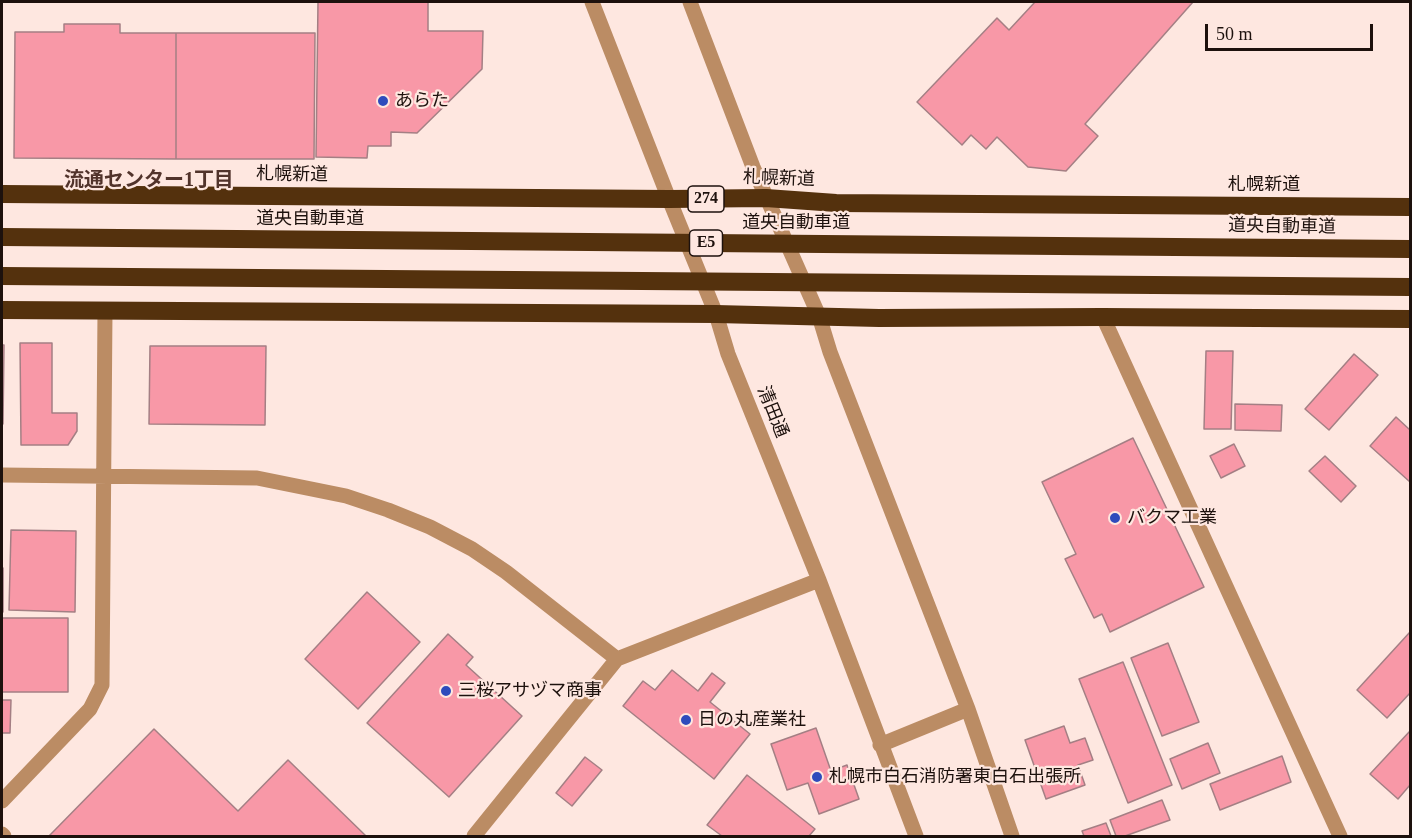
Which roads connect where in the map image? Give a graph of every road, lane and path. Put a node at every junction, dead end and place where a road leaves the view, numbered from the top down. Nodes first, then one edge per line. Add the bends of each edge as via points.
1 (592, 2) edge
2 (690, 2) edge
3 (2, 194) edge
4 (766, 198) junction
5 (669, 200) junction
6 (1410, 207) edge
7 (2, 237) edge
8 (1410, 249) edge
9 (2, 276) edge
10 (1410, 287) edge
11 (2, 309) edge
12 (105, 311) junction
13 (716, 314) junction
14 (819, 316) junction
15 (1103, 317) junction
16 (1410, 319) edge
17 (2, 475) edge
18 (105, 476) junction
19 (819, 580) junction
20 (617, 659) junction
21 (968, 709) junction
22 (880, 744) junction
23 (2, 801) edge
24 (474, 837) edge
25 (916, 837) edge
26 (1012, 837) edge
27 (1340, 837) edge

1 - 5 street, 清田通
2 - 4 street
3 - 5 highway, 札幌新道 / 274
4 - 5 highway, 札幌新道 / 274
4 - 6 highway, 札幌新道 / 274 via 836,203
4 - 14 street
5 - 13 street, 清田通
7 - 8 highway, 道央自動車道 / E5
9 - 10 highway, E5
11 - 12 highway
12 - 13 highway
12 - 18 street
13 - 14 highway
13 - 19 street, 清田通 via 728,354
14 - 15 highway
14 - 21 street
15 - 16 highway
15 - 27 street
17 - 18 street
18 - 20 street via 257,478 346,496 388,510 430,527 489,561
18 - 23 street via 102,685 90,709
19 - 20 street
19 - 22 street, 清田通
20 - 24 street
21 - 22 street
21 - 26 street
22 - 25 street, 清田通

